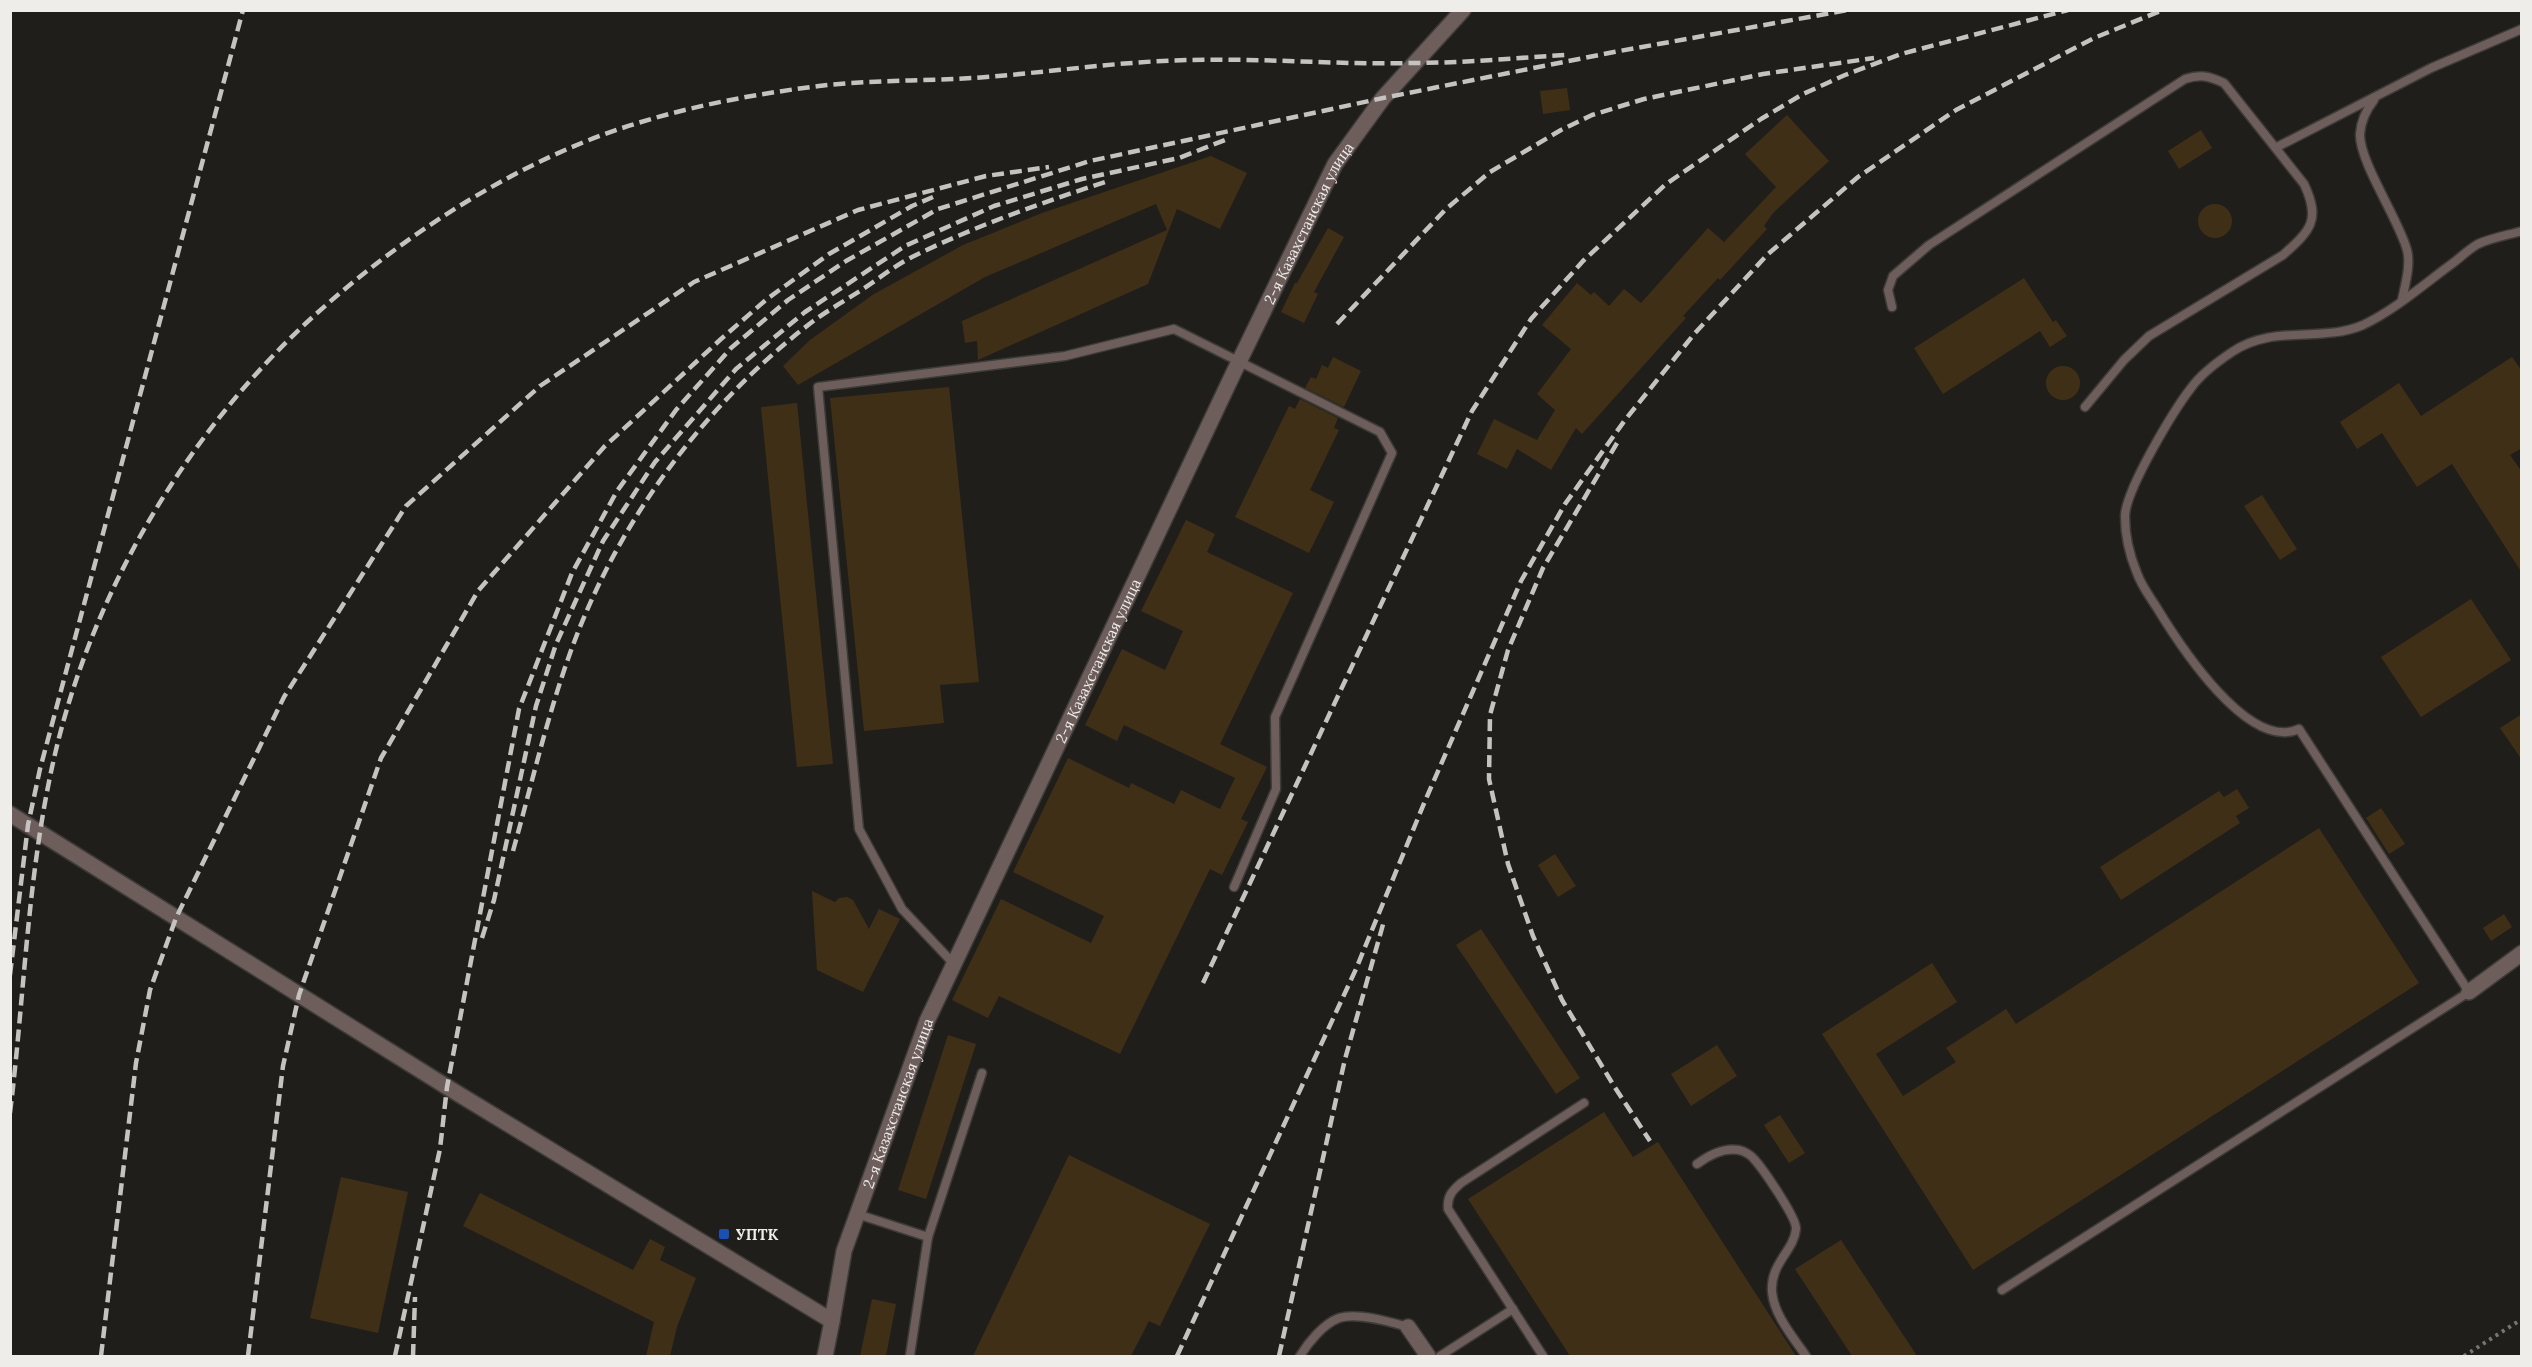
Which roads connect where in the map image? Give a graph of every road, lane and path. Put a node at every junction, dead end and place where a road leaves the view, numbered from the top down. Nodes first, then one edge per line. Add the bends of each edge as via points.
1 (1463, 10) edge
2 (2522, 29) edge
3 (2375, 97) junction
4 (2277, 147) junction
5 (2522, 231) edge
6 (2402, 300) junction
7 (1892, 307) dead end
8 (1240, 361) junction
9 (2085, 407) dead end
10 (10, 814) edge
11 (1234, 887) dead end
12 (2522, 953) edge
13 (954, 964) junction
14 (2469, 992) junction
15 (982, 1073) dead end
16 (1584, 1103) dead end
17 (1697, 1164) dead end
18 (857, 1214) junction
19 (928, 1237) junction
20 (2001, 1290) dead end
21 (1513, 1310) junction
22 (2522, 1319) edge
23 (832, 1321) junction
24 (1408, 1327) joint
25 (910, 1355) edge
26 (825, 1356) edge
27 (1300, 1356) edge
28 (1428, 1356) edge
29 (1440, 1356) edge
30 (1543, 1356) edge
31 (1806, 1356) edge
32 (2464, 1356) edge

1 - 8 street, 2-я Казахстанская улица via 1383,98 1335,164
2 - 3 lane
3 - 4 lane
3 - 6 lane via 2365,113 2360,135 2408,252
4 - 7 lane via 2224,83 2198,75 2185,79 1929,245 1893,276 1888,290
4 - 9 lane via 2312,202 2312,221 2301,239 2283,255 2149,336
5 - 6 lane via 2478,244
6 - 14 lane via 2363,325 2257,339 2211,367 2191,387 2138,475 2125,513 2126,543 2137,575 2172,632 2217,692 2240,713 2269,730 2288,734 2299,729
8 - 11 lane via 1380,432 1392,453 1275,717 1276,789
8 - 13 street, 2-я Казахстанская улица
8 - 13 lane via 1174,329 1065,356 818,387 859,829 902,909
10 - 23 street via 437,1081
12 - 14 street
13 - 18 street, 2-я Казахстанская улица via 927,1021
14 - 20 lane
15 - 19 lane
16 - 21 lane via 1461,1183 1447,1200 1448,1209
17 - 31 lane via 1728,1149 1742,1150 1753,1158 1795,1221 1793,1238 1777,1263 1772,1293 1777,1311
18 - 19 lane
18 - 23 street, 2-я Казахстанская улица via 844,1251
19 - 25 lane
21 - 29 lane
21 - 30 lane
22 - 32 path
23 - 26 street, 2-я Казахстанская улица
24 - 27 lane via 1377,1318 1340,1318 1309,1340
24 - 28 street

